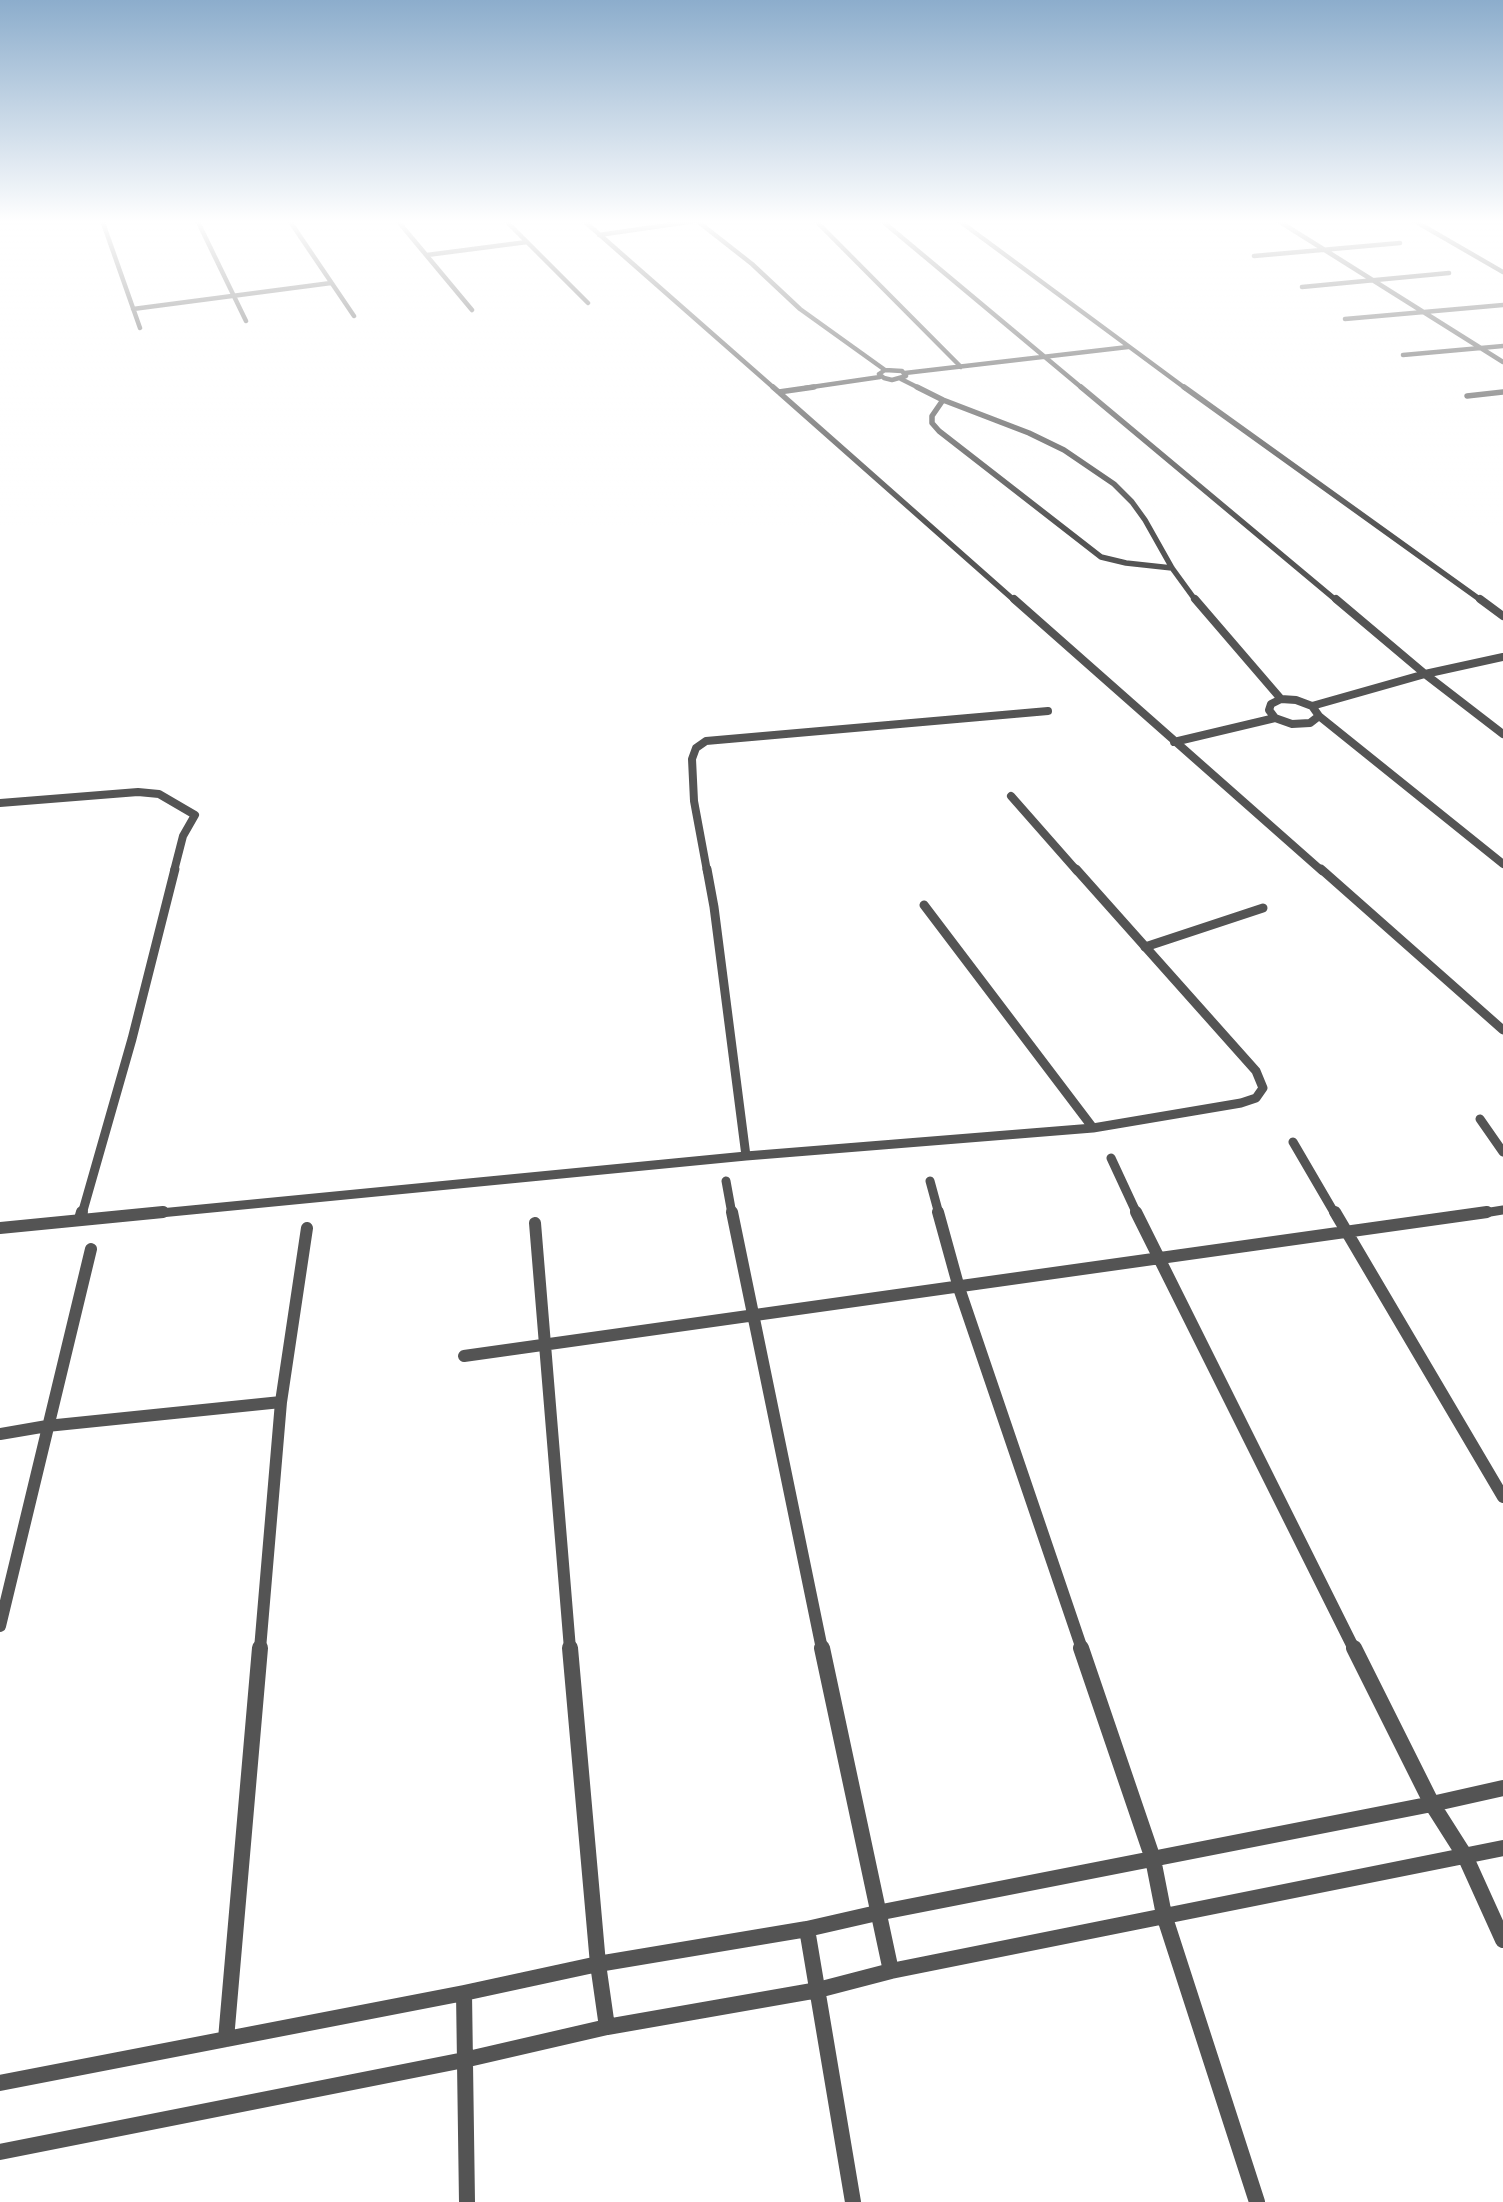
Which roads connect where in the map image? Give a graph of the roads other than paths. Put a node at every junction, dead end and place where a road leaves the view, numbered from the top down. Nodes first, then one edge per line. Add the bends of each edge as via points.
1 (138, 323) edge
2 (700, 323) edge
3 (819, 323) edge
4 (917, 323) edge
5 (1005, 323) edge
6 (1094, 323) edge
7 (1440, 323) edge
8 (140, 328) dead end
9 (1503, 346) edge
10 (1128, 348) junction
11 (1481, 348) junction
12 (1403, 355) dead end
13 (1046, 357) junction
14 (1503, 362) edge
15 (961, 367) junction
16 (885, 370) junction
17 (903, 376) junction
18 (880, 377) junction
19 (779, 392) junction
20 (1503, 392) edge
21 (1467, 396) dead end
22 (943, 400) junction
23 (1172, 568) junction
24 (1503, 616) edge
25 (1503, 657) edge
26 (1425, 674) junction
27 (1281, 699) junction
28 (1312, 706) junction
29 (1048, 711) dead end
30 (1319, 716) junction
31 (1275, 718) junction
32 (1503, 734) edge
33 (1174, 742) junction
34 (1011, 796) dead end
35 (0, 803) edge
36 (1503, 864) edge
37 (924, 905) dead end
38 (1263, 908) dead end
39 (1145, 947) junction
40 (1503, 1030) edge
41 (1480, 1119) dead end
42 (1092, 1128) junction
43 (1293, 1142) dead end
44 (1503, 1152) edge
45 (746, 1156) junction
46 (1111, 1158) dead end
47 (726, 1181) dead end
48 (930, 1181) dead end
49 (1503, 1210) edge
50 (80, 1220) junction
51 (535, 1223) dead end
52 (0, 1228) edge
53 (307, 1228) dead end
54 (1346, 1232) junction
55 (92, 1249) dead end
56 (1158, 1259) junction
57 (959, 1288) junction
58 (752, 1314) junction
59 (544, 1346) junction
60 (464, 1356) dead end
61 (281, 1402) junction
62 (47, 1426) junction
63 (0, 1434) edge
64 (1503, 1497) edge
65 (0, 1626) edge
66 (1503, 1788) edge
67 (1432, 1804) junction
68 (1503, 1848) edge
69 (1465, 1856) junction
70 (1153, 1859) junction
71 (877, 1913) junction
72 (1164, 1915) junction
73 (807, 1929) junction
74 (1503, 1940) edge
75 (598, 1964) junction
76 (891, 1971) junction
77 (818, 1990) junction
78 (464, 1993) junction
79 (607, 2027) junction
80 (226, 2039) junction
81 (464, 2060) junction
82 (0, 2083) edge
83 (0, 2152) edge
84 (467, 2202) edge
85 (853, 2202) edge
86 (1257, 2202) edge

1 - 8 street
2 - 19 street
3 - 16 street
4 - 15 street
5 - 13 street
6 - 10 street
7 - 11 street
9 - 11 street
10 - 13 street
10 - 24 street
11 - 12 street
11 - 14 street
13 - 15 street
13 - 26 street
15 - 17 street
16 - 17 street via 894,370
16 - 18 street via 880,372
17 - 18 street via 892,380
17 - 22 street
18 - 19 street
19 - 33 street
20 - 21 street
22 - 23 street via 1029,433 1064,450 1102,475 1132,502
22 - 23 street via 932,416 932,422 940,430 1101,557
23 - 27 street via 1202,610
25 - 26 street
26 - 28 street
26 - 32 street
27 - 28 street
27 - 31 street via 1271,704 1269,710
28 - 30 street
29 - 45 street via 706,741 696,748 692,759 694,801 714,907
30 - 31 street via 1310,723 1301,724
30 - 36 street
31 - 33 street
33 - 40 street
34 - 39 street
35 - 50 street via 138,792 159,794 194,815 183,836 132,1039
37 - 42 street
38 - 39 street
39 - 42 street via 1256,1071 1263,1088 1256,1098 1241,1103
41 - 44 street
42 - 45 street
43 - 54 street
45 - 50 street
46 - 56 street
47 - 58 street
48 - 57 street
49 - 54 street
50 - 52 street
51 - 59 street
53 - 61 street
54 - 56 street
54 - 64 street
55 - 62 street
56 - 57 street
56 - 67 street
57 - 58 street
57 - 70 street
58 - 59 street
58 - 71 street
59 - 60 street
59 - 75 street
61 - 62 street
61 - 80 street
62 - 63 street
62 - 65 street
66 - 67 street
67 - 69 street
67 - 70 street
68 - 69 street
69 - 72 street
69 - 74 street
70 - 71 street
70 - 72 street
71 - 73 street
71 - 76 street
72 - 76 street
72 - 86 street
73 - 75 street
73 - 77 street
75 - 78 street
75 - 79 street
76 - 77 street
77 - 79 street
77 - 85 street
78 - 80 street
78 - 81 street
79 - 81 street
80 - 82 street
81 - 83 street
81 - 84 street

